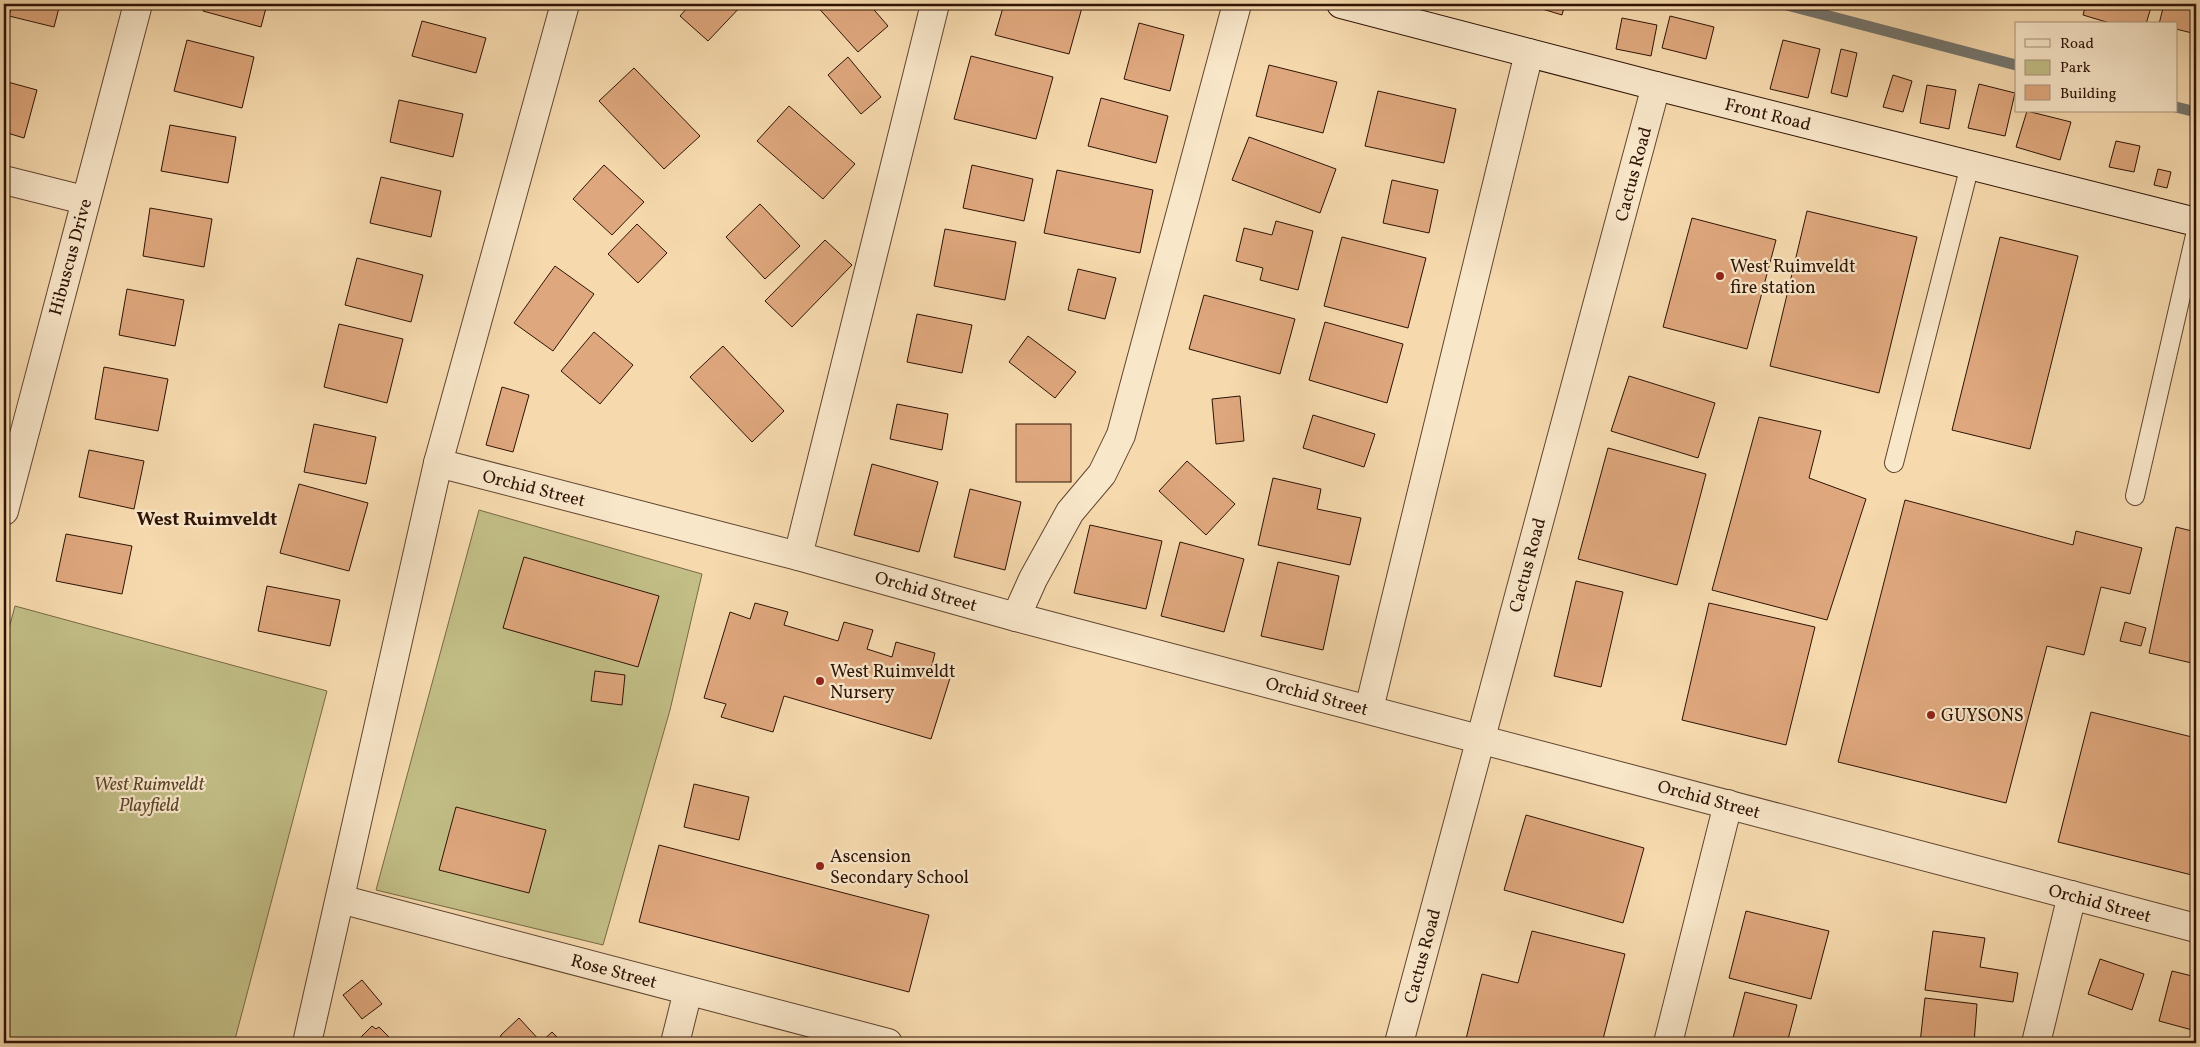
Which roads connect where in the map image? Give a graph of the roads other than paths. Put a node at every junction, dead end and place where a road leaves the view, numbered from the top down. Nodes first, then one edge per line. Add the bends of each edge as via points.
1 (138, 4) edge
2 (565, 4) edge
3 (935, 4) edge
4 (1238, 4) edge
5 (1341, 4) edge
6 (1530, 53) junction
7 (1656, 86) junction
8 (1970, 165) junction
9 (4, 180) edge
10 (84, 200) junction
11 (2196, 222) edge
12 (2196, 230) edge
13 (438, 463) junction
14 (1894, 463) dead end
15 (2135, 496) dead end
16 (4, 510) edge
17 (798, 556) junction
18 (1016, 617) junction
19 (1368, 709) junction
20 (1480, 739) junction
21 (1728, 804) junction
22 (2072, 895) junction
23 (340, 899) junction
24 (2196, 928) edge
25 (688, 991) junction
26 (307, 1043) edge
27 (675, 1043) edge
28 (888, 1043) edge
29 (1399, 1043) edge
30 (1668, 1043) edge
31 (2036, 1043) edge

1 - 10 street, Hibuscus Drive
2 - 13 street
3 - 17 street
4 - 18 street via 1121,435 1102,474 1070,512
5 - 6 street, Front Road
6 - 7 street, Front Road
6 - 19 street
7 - 8 street, Front Road
7 - 20 street, Cactus Road
8 - 11 street, Front Road
8 - 14 lane
9 - 10 street
10 - 16 street, Hibuscus Drive
12 - 15 lane
13 - 17 street, Orchid Street
13 - 23 street
17 - 18 street, Orchid Street
18 - 19 street, Orchid Street
19 - 20 street, Orchid Street
20 - 21 street, Orchid Street
20 - 29 street, Cactus Road
21 - 22 street, Orchid Street
21 - 30 street
22 - 24 street, Orchid Street
22 - 31 street
23 - 25 street, Rose Street
23 - 26 street
25 - 27 street
25 - 28 street, Rose Street

